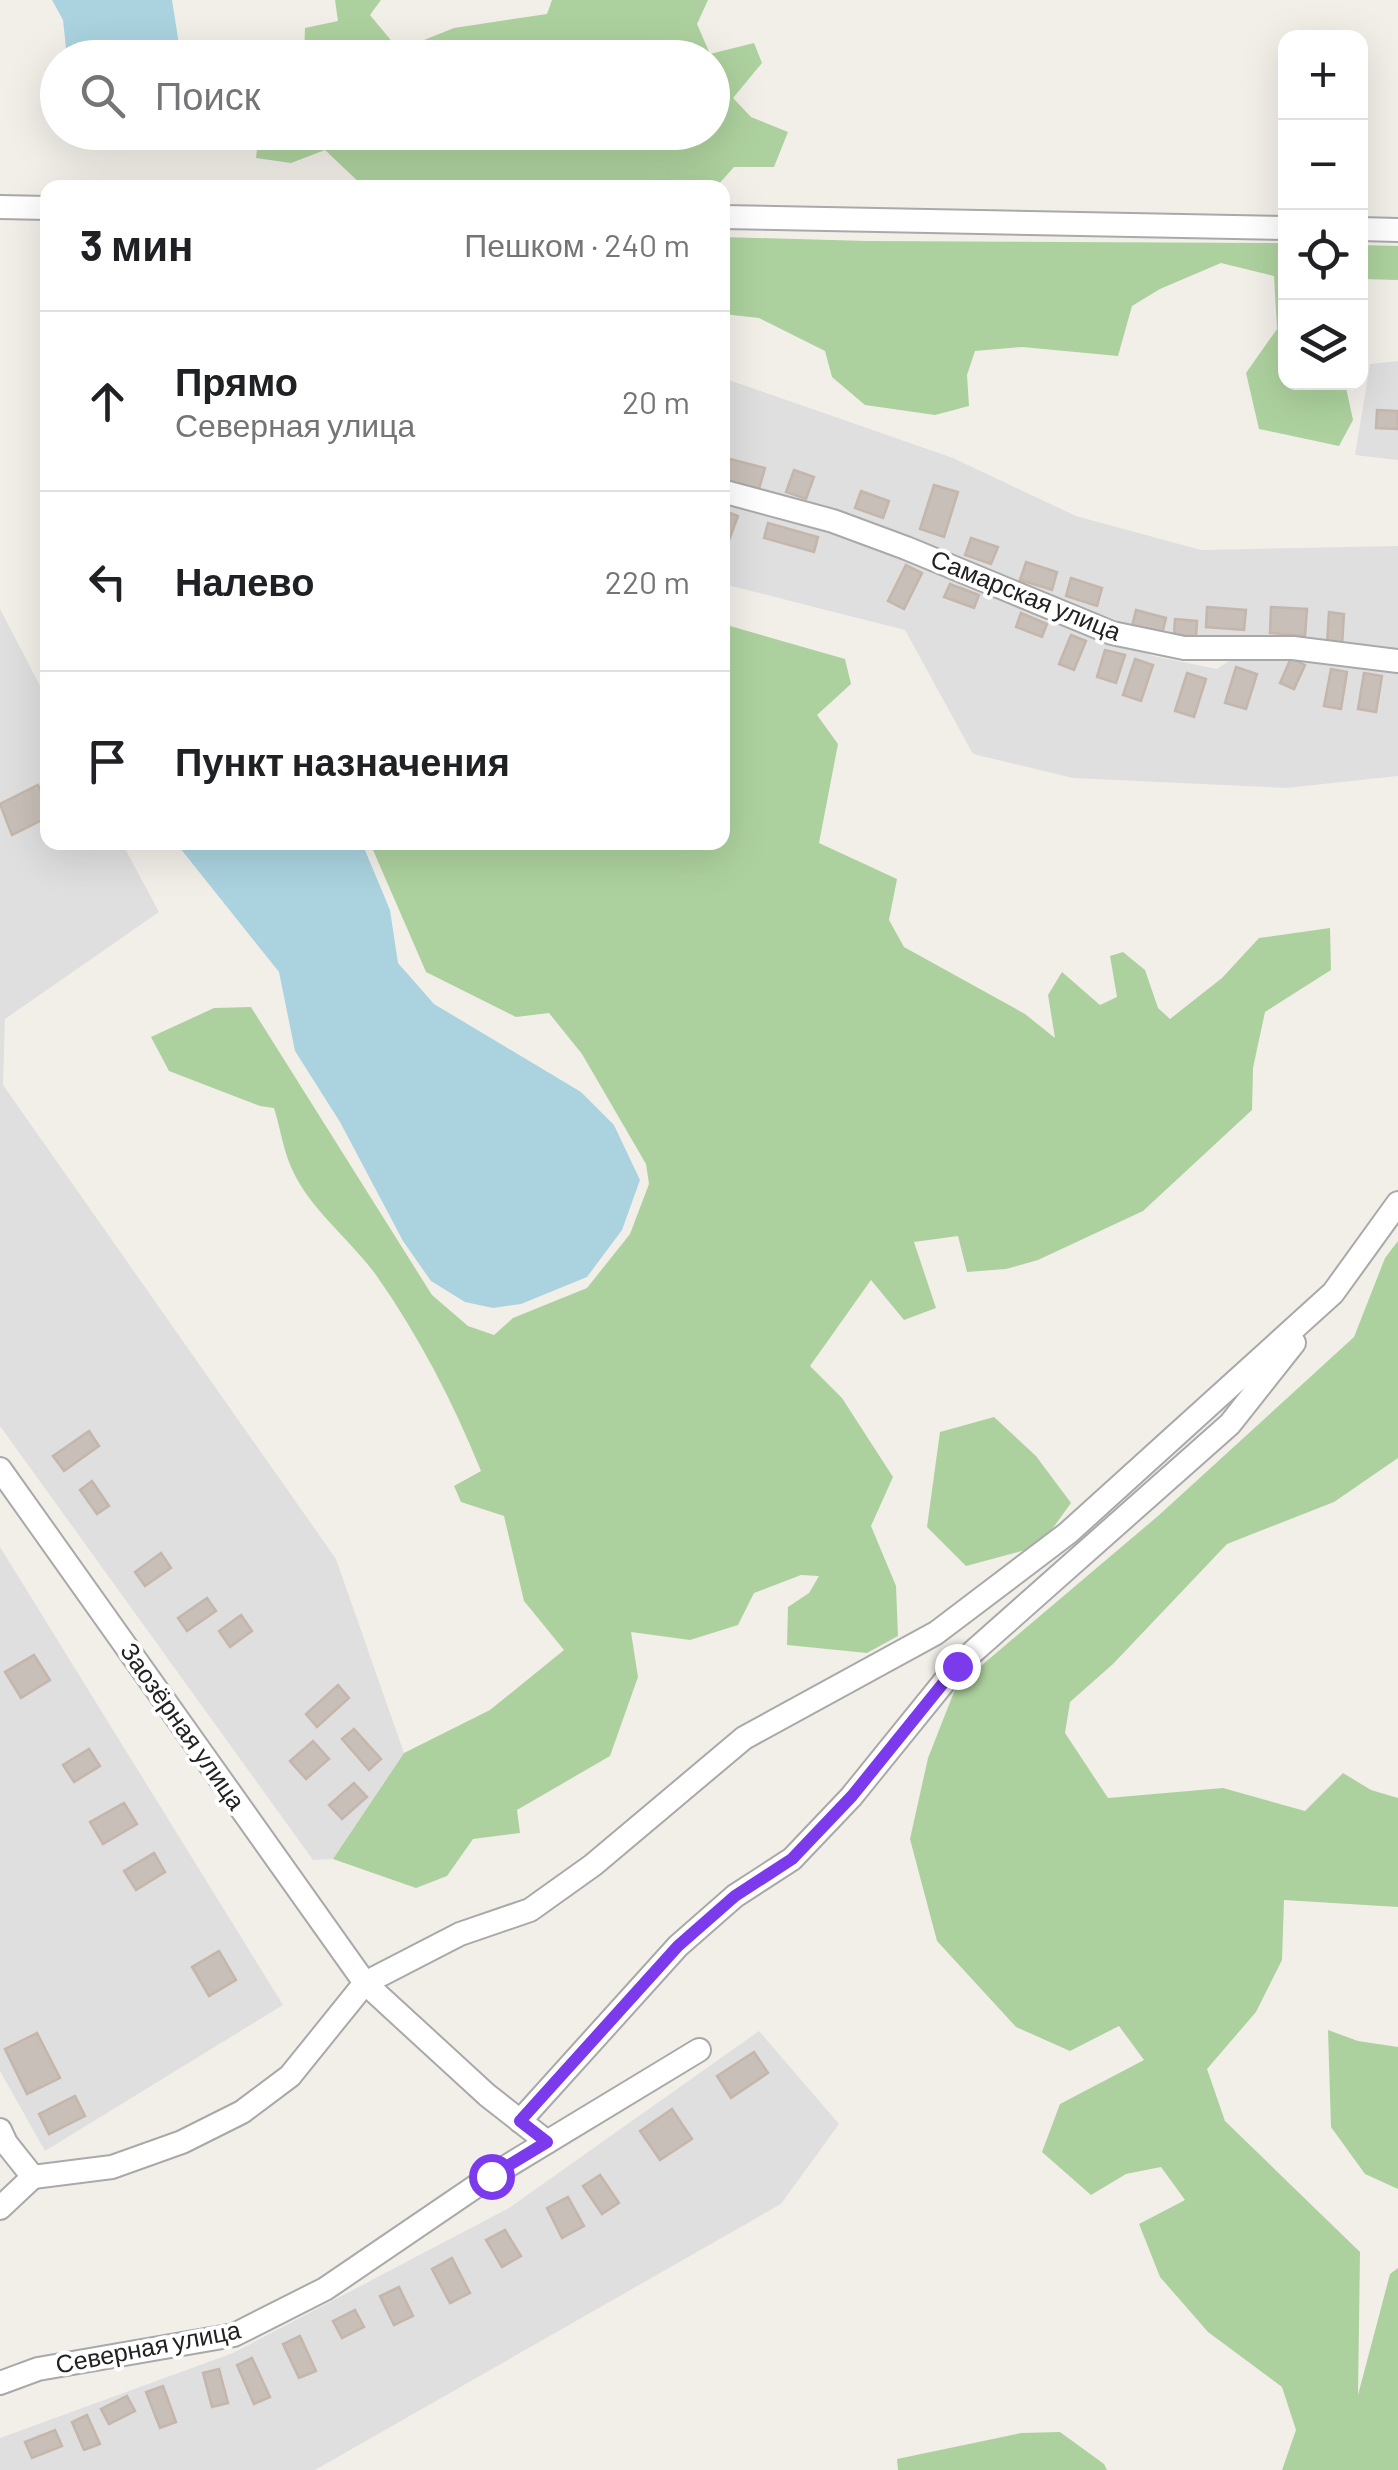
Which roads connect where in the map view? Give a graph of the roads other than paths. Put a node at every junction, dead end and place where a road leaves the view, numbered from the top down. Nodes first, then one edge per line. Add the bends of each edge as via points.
1 (0, 208) edge
2 (40, 208) edge
3 (730, 218) edge
4 (1278, 228) edge
5 (1368, 229) edge
6 (1398, 230) edge
7 (730, 494) edge
8 (1398, 661) edge
9 (1398, 1203) edge
10 (1333, 1293) junction
11 (0, 1469) edge
12 (365, 1984) junction
13 (699, 2050) dead end
14 (520, 2121) junction
15 (0, 2130) edge
16 (547, 2142) junction
17 (34, 2176) junction
18 (0, 2208) edge
19 (0, 2383) edge

1 - 2 street
3 - 4 street
5 - 6 street
7 - 8 street, Самарская улица via 906,548 1112,633 1184,648 1294,648
9 - 10 street
10 - 12 street via 1068,1533 936,1633 744,1738 593,1866 530,1910 460,1934
10 - 14 street via 1230,1424 957,1666 792,1859 735,1896 678,1946
11 - 12 street, Заозёрная улица
12 - 14 street, Заозёрная улица
12 - 17 street via 290,2076 242,2112 112,2168
13 - 16 street, Северная улица
14 - 16 street, Заозёрная улица
15 - 17 street
16 - 19 street, Северная улица via 325,2289 234,2335 38,2369
17 - 18 street

